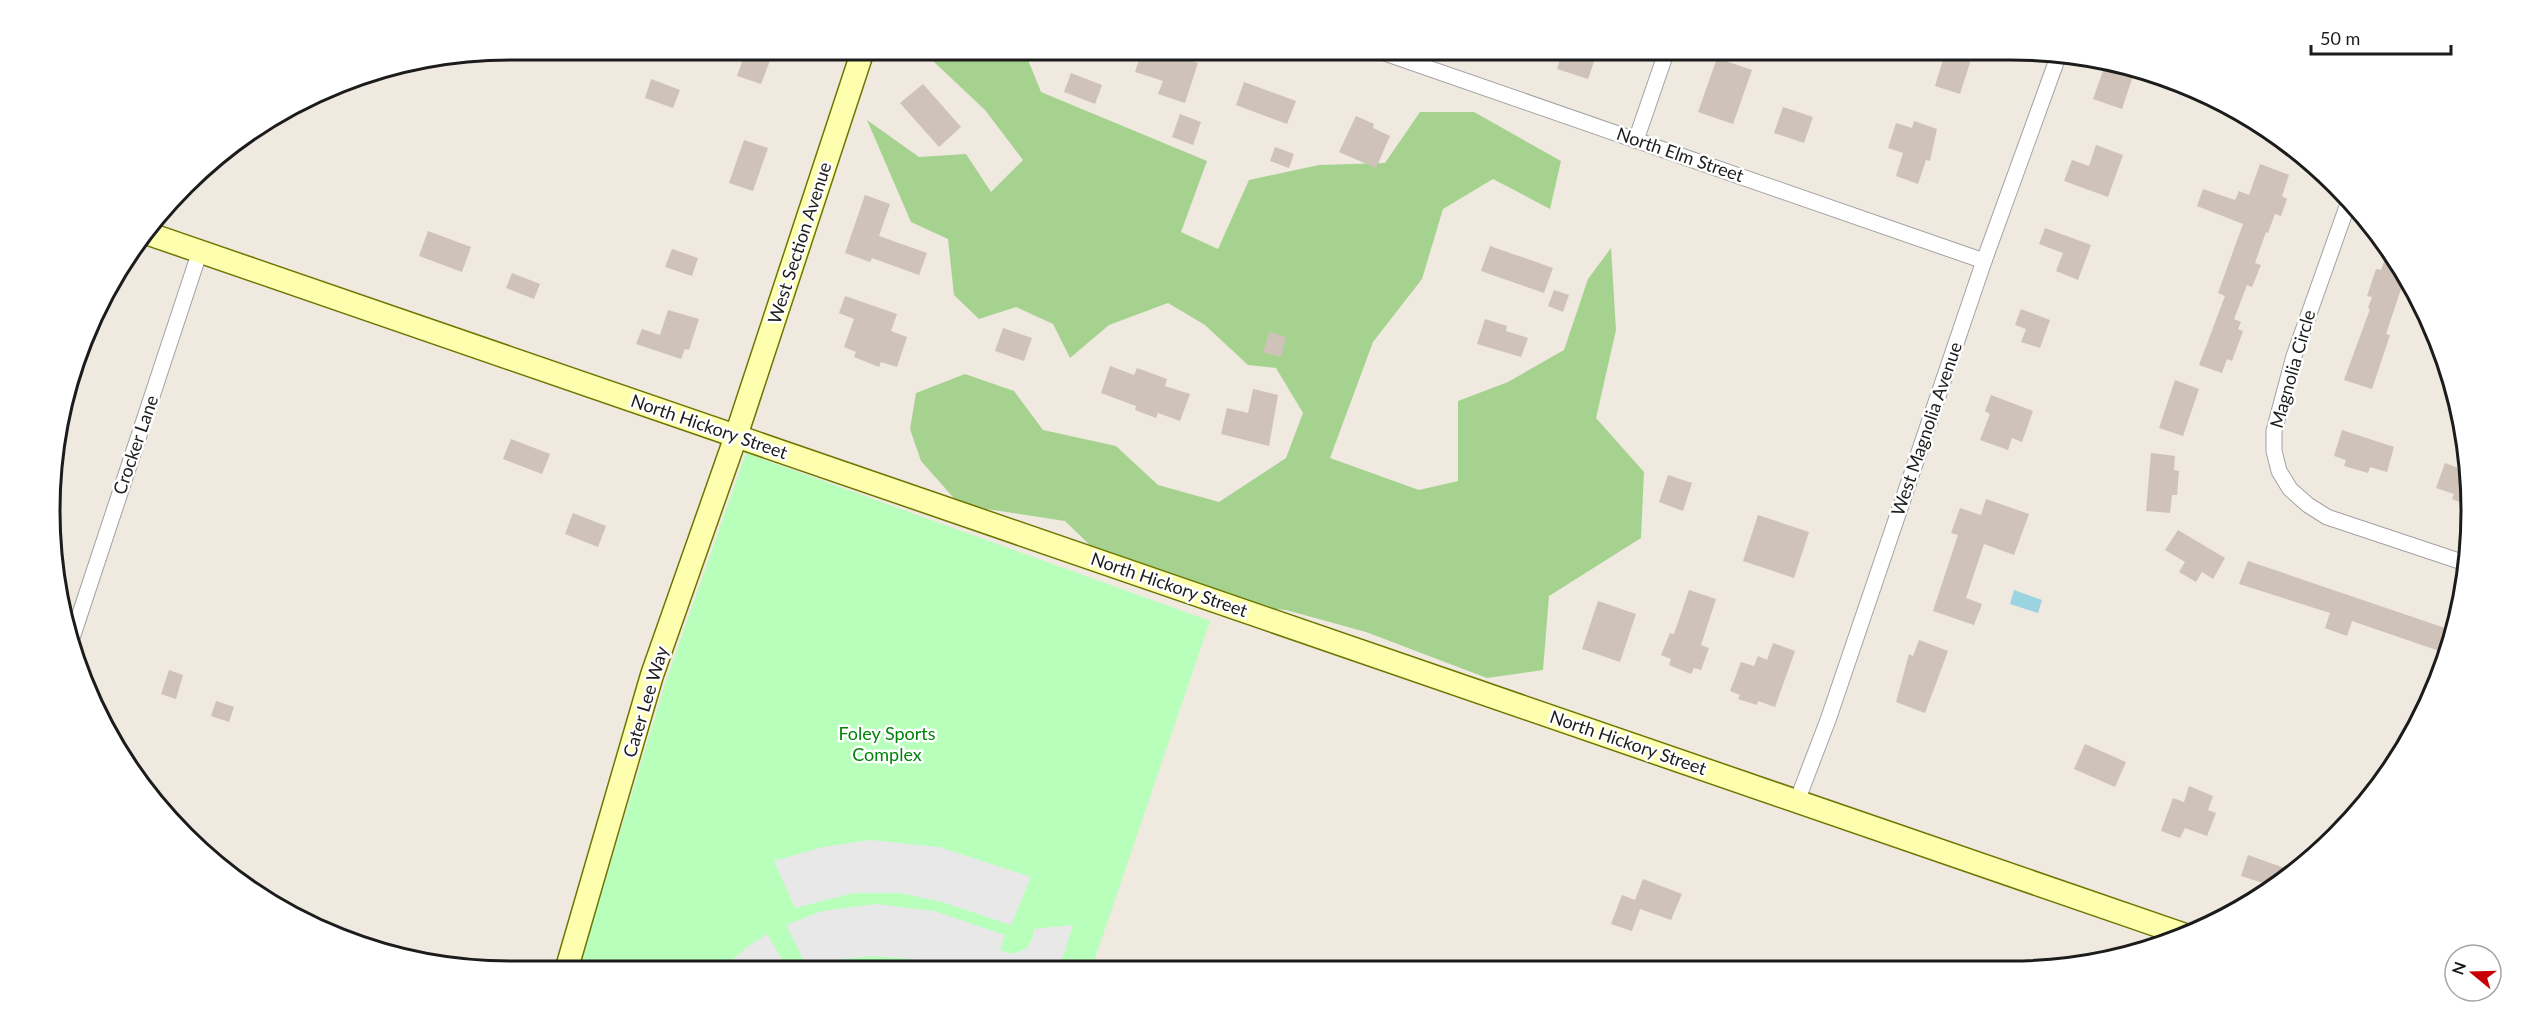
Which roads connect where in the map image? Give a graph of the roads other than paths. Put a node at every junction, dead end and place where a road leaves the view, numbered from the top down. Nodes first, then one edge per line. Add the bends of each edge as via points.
1 (860, 60) edge
2 (1405, 60) edge
3 (1664, 60) edge
4 (2056, 63) edge
5 (1636, 140) junction
6 (2346, 210) edge
7 (153, 235) edge
8 (200, 251) junction
9 (1984, 261) junction
10 (736, 436) junction
11 (2458, 561) edge
12 (75, 628) edge
13 (1797, 801) junction
14 (2173, 931) edge
15 (569, 961) edge

1 - 10 street, West Section Avenue
2 - 5 street, North Elm Street
3 - 5 street
4 - 9 street, West Magnolia Avenue
5 - 9 street, North Elm Street
6 - 11 street, Magnolia Circle via 2278,411 2274,451 2279,471 2290,489 2327,517
7 - 8 street, North Hickory Street
8 - 10 street, North Hickory Street
8 - 12 street, Crocker Lane
9 - 13 street, West Magnolia Avenue
10 - 13 street, North Hickory Street
10 - 15 street, Cater Lee Way via 652,675
13 - 14 street, North Hickory Street

